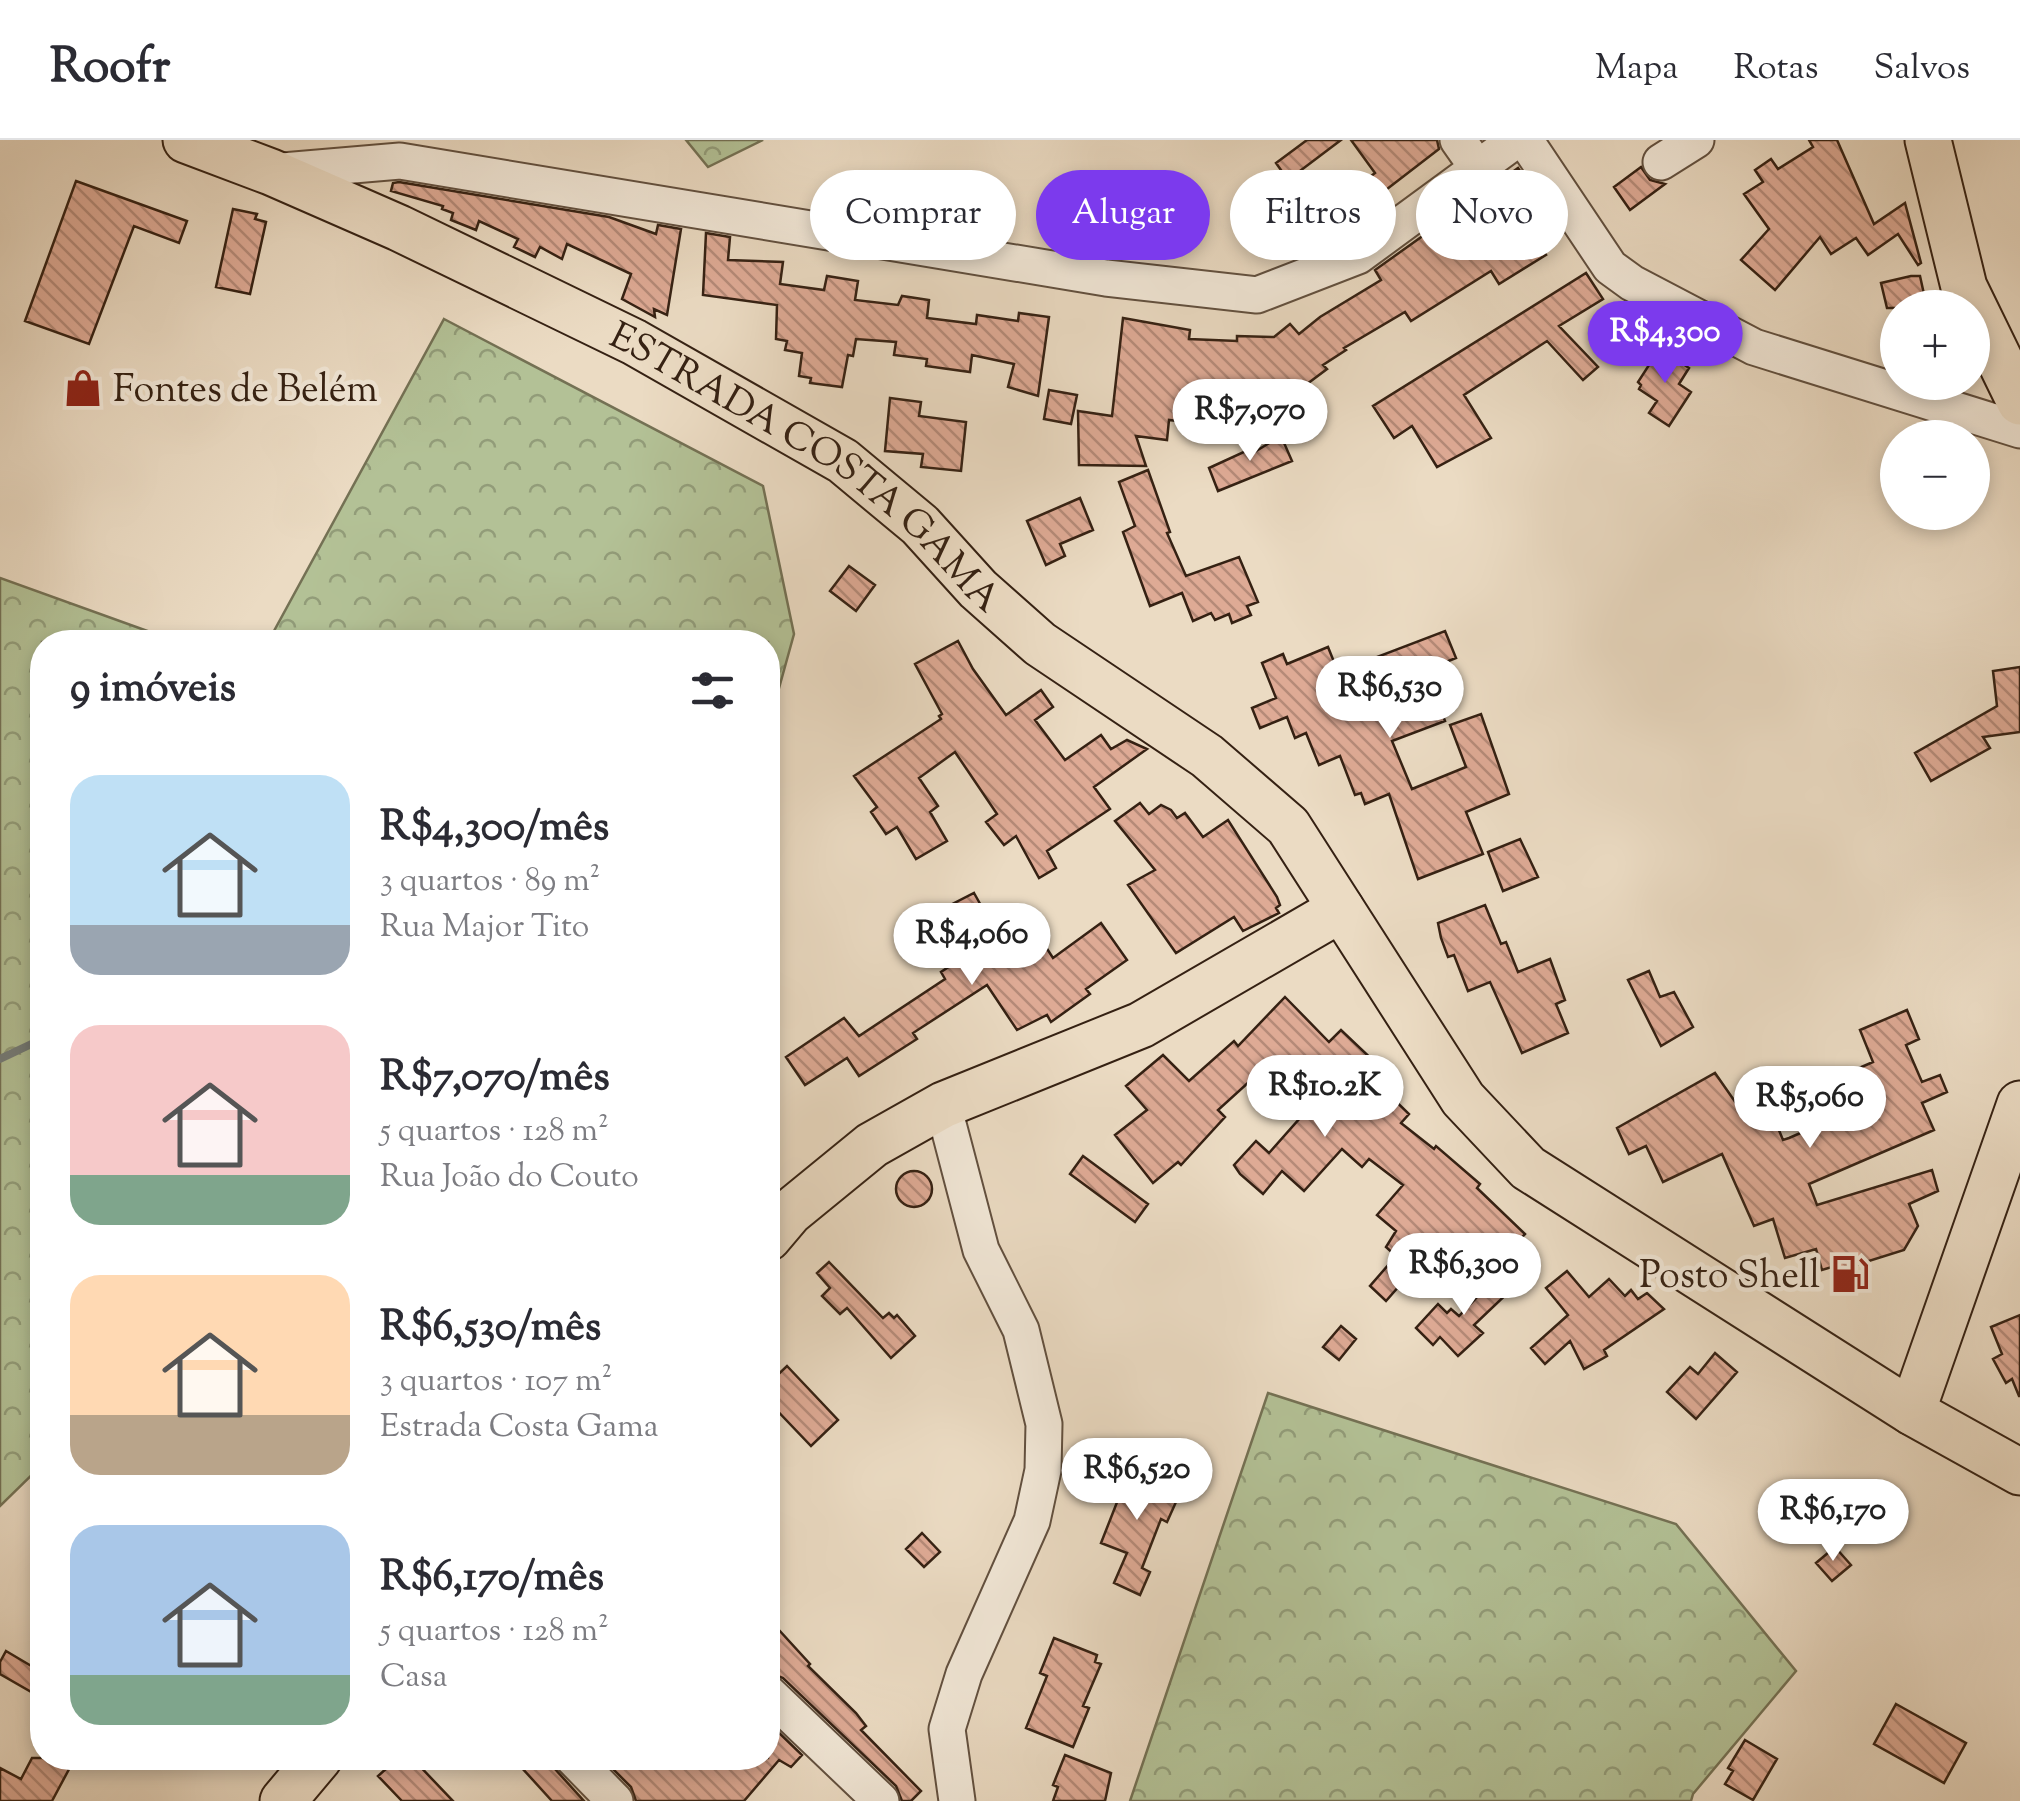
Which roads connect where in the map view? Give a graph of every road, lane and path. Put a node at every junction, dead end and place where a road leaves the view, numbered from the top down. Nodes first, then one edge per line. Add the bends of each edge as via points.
1 (186, 140) edge
2 (1516, 140) edge
3 (1525, 140) edge
4 (1696, 140) edge
5 (1928, 140) edge
6 (1468, 154) edge
7 (1661, 162) dead end
8 (271, 172) junction
9 (2020, 402) edge
10 (2020, 430) edge
11 (1341, 909) junction
12 (2020, 1104) edge
13 (943, 1105) junction
14 (780, 1224) edge
15 (1912, 1412) junction
16 (2020, 1472) edge
17 (780, 1704) edge
18 (309, 1770) edge
19 (585, 1770) edge
20 (282, 1801) edge
21 (615, 1801) edge
22 (881, 1801) edge
23 (957, 1801) edge

1 - 8 main road, ESTRADA COSTA GAMA
2 - 6 street
3 - 10 street via 1610,267 1632,283 1754,347
4 - 7 street
5 - 9 main road via 1964,287
6 - 8 street via 1358,256 1257,295 1106,278 400,160
8 - 11 main road, ESTRADA COSTA GAMA via 634,342 843,460 920,525 1040,644 1207,756 1288,826
11 - 13 main road via 1141,1024
11 - 15 main road, ESTRADA COSTA GAMA via 1462,1100 1528,1168
12 - 15 main road
13 - 14 main road via 872,1145
13 - 23 street via 981,1250 1021,1330 1044,1424 1032,1522 964,1674 947,1729
15 - 16 main road, ESTRADA COSTA GAMA
17 - 22 street
18 - 20 main road
19 - 21 street

